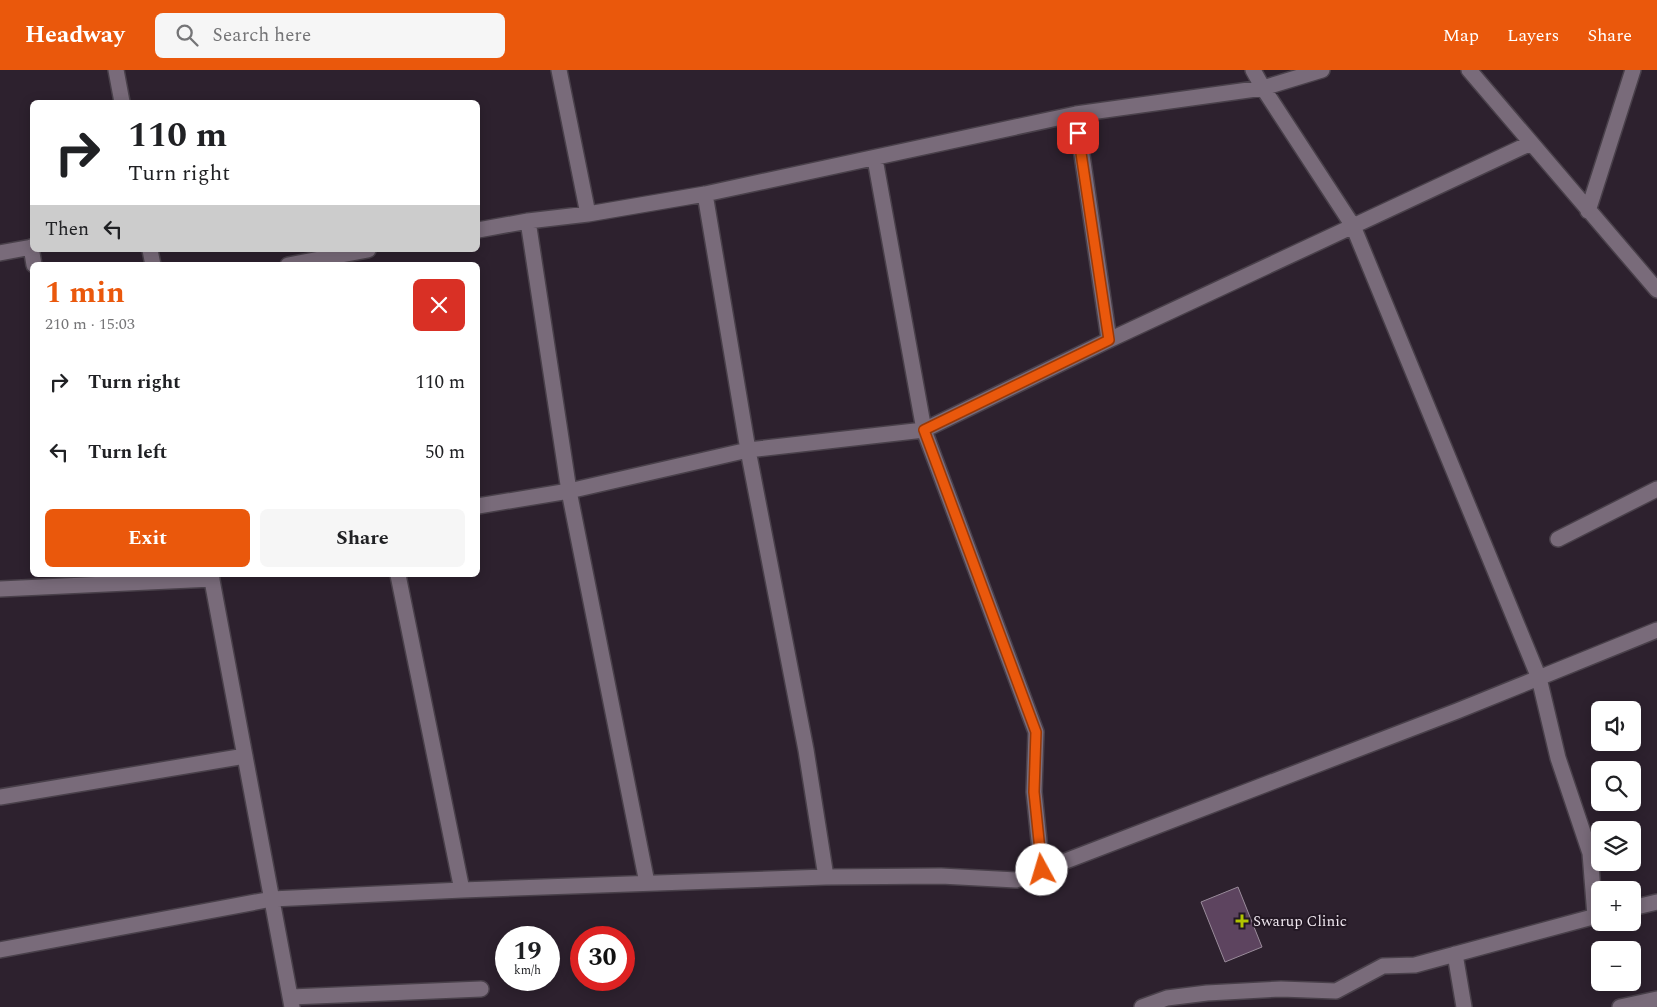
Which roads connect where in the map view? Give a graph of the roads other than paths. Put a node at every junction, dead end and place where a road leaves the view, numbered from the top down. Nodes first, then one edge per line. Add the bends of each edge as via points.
1 (116, 70) edge
2 (559, 70) edge
3 (1253, 70) edge
4 (1322, 70) edge
5 (1468, 70) edge
6 (1633, 70) edge
7 (1263, 88) junction
8 (122, 100) edge
9 (1076, 114) junction
10 (1531, 143) junction
11 (875, 159) junction
12 (705, 194) junction
13 (1588, 211) junction
14 (588, 214) junction
15 (528, 221) junction
16 (1353, 226) junction
17 (480, 230) edge
18 (30, 247) edge
19 (364, 252) edge
20 (0, 253) edge
21 (346, 260) edge
22 (323, 262) edge
23 (1657, 290) edge
24 (1109, 340) junction
25 (924, 430) junction
26 (748, 450) junction
27 (1657, 489) edge
28 (569, 491) junction
29 (480, 506) edge
30 (1558, 539) dead end
31 (212, 577) edge
32 (398, 577) edge
33 (94, 580) edge
34 (0, 589) edge
35 (1657, 630) edge
36 (1540, 678) junction
37 (245, 756) junction
38 (0, 797) edge
39 (1042, 870) junction
40 (826, 877) junction
41 (1594, 881) edge
42 (647, 883) junction
43 (462, 890) junction
44 (272, 899) junction
45 (1657, 902) edge
46 (1641, 906) edge
47 (1591, 918) edge
48 (0, 950) edge
49 (1455, 954) junction
50 (481, 988) dead end
51 (1657, 999) edge
52 (291, 1002) edge
53 (1142, 1007) edge
54 (1464, 1007) edge
55 (1620, 1007) edge

1 - 8 street
2 - 14 street
3 - 7 street
4 - 7 street
5 - 10 street
6 - 13 street
7 - 9 street
7 - 16 street
9 - 11 street
9 - 24 street
10 - 13 street
10 - 16 street
11 - 12 street
11 - 25 street
12 - 14 street
12 - 26 street
13 - 23 street
14 - 15 street
15 - 17 street
15 - 28 street
16 - 24 street
16 - 36 street
18 - 20 street
19 - 21 street
21 - 22 street
24 - 25 street
25 - 26 street
25 - 39 street via 1036,732 1034,792
26 - 28 street
26 - 40 street via 806,750
27 - 30 street
28 - 29 street
28 - 42 street
31 - 33 street
31 - 37 street
32 - 43 street
33 - 34 street
35 - 36 street
36 - 39 street
36 - 41 street via 1558,758 1590,853
37 - 38 street
37 - 44 street
39 - 40 street via 1016,880 941,876
40 - 42 street
42 - 43 street
43 - 44 street
44 - 48 street
44 - 52 street
45 - 46 street
47 - 49 street
49 - 53 street via 1415,965 1383,966 1336,991 1281,989 1207,993 1167,998
49 - 54 street
50 - 52 street
51 - 55 street

